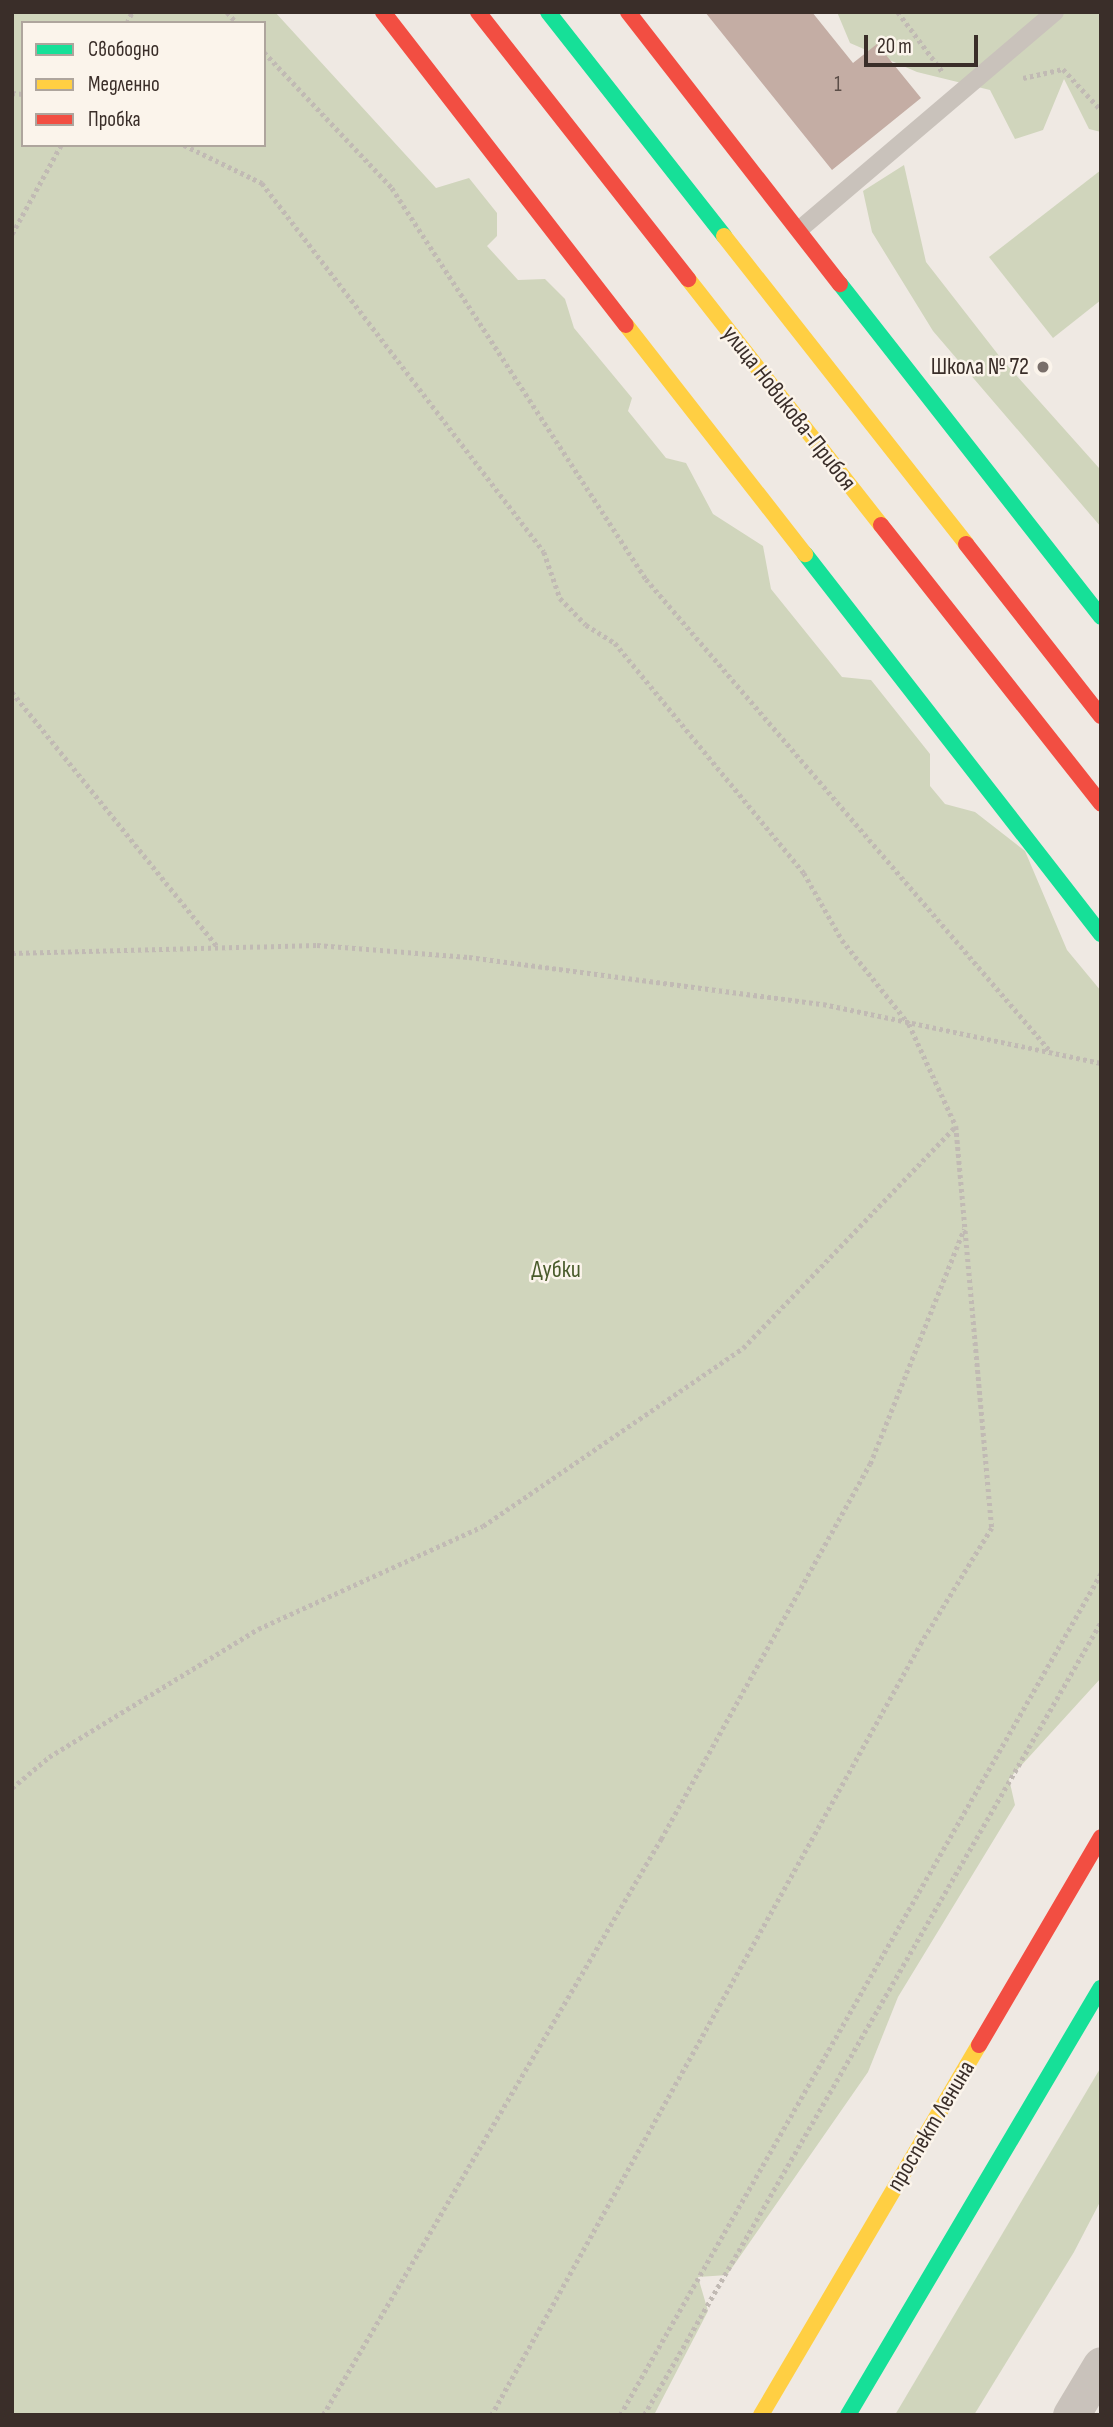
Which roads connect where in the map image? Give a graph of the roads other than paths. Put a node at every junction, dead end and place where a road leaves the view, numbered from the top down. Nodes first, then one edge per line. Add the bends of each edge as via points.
1 (383, 12) edge
2 (478, 12) edge
3 (548, 12) edge
4 (628, 12) edge
5 (1055, 12) edge
6 (800, 229) junction
7 (1101, 617) edge
8 (1101, 716) edge
9 (1101, 804) edge
10 (1101, 934) edge
11 (1101, 1837) edge
12 (1101, 1989) edge
13 (1101, 2365) edge
14 (761, 2415) edge
15 (848, 2415) edge
16 (1072, 2415) edge

1 - 10 main road
2 - 9 main road, улица Новикова-Прибоя
3 - 8 main road
4 - 6 main road
5 - 6 lane
6 - 7 main road
11 - 14 main road, проспект Ленина
12 - 15 main road
13 - 16 street

